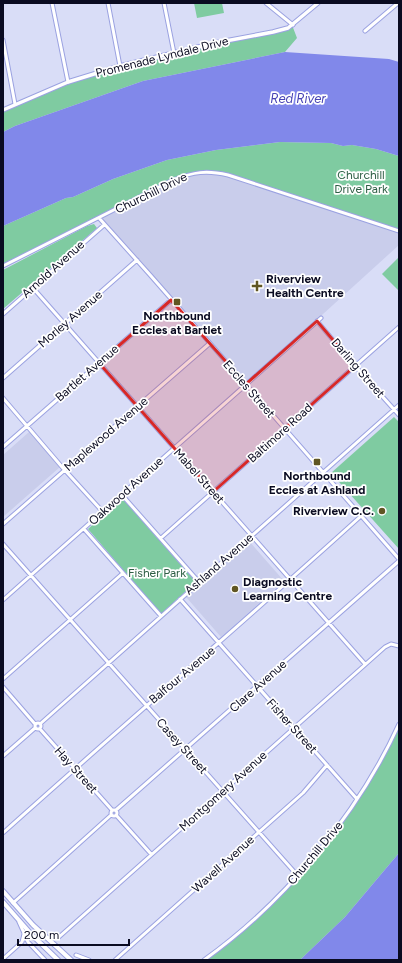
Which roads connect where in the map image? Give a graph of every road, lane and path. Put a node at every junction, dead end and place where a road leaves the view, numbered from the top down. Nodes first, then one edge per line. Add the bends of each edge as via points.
1 (52, 3) edge
2 (108, 3) edge
3 (164, 3) edge
4 (266, 3) edge
5 (318, 3) edge
6 (398, 3) edge
7 (293, 24) junction
8 (365, 31) dead end
9 (3, 40) edge
10 (174, 53) junction
11 (120, 66) junction
12 (68, 82) junction
13 (16, 104) junction
14 (3, 110) edge
15 (99, 218) junction
16 (104, 225) junction
17 (399, 231) edge
18 (136, 260) junction
19 (3, 266) edge
20 (33, 288) junction
21 (171, 300) junction
22 (3, 314) edge
23 (321, 318) dead end
24 (317, 321) junction
25 (65, 324) junction
26 (399, 327) edge
27 (209, 344) junction
28 (99, 363) junction
29 (355, 366) junction
30 (3, 378) edge
31 (246, 384) junction
32 (3, 398) edge
33 (399, 405) edge
34 (137, 406) junction
35 (394, 409) junction
36 (399, 415) edge
37 (27, 425) junction
38 (284, 429) junction
39 (3, 447) edge
40 (174, 449) junction
41 (65, 470) junction
42 (323, 473) junction
43 (213, 492) junction
44 (122, 494) junction
45 (103, 512) junction
46 (361, 516) junction
47 (3, 524) edge
48 (84, 528) junction
49 (252, 536) junction
50 (160, 538) junction
51 (3, 544) edge
52 (399, 560) edge
53 (123, 572) junction
54 (31, 575) junction
55 (291, 580) junction
56 (199, 582) junction
57 (180, 599) junction
58 (3, 600) edge
59 (161, 616) junction
60 (71, 619) junction
61 (328, 623) junction
62 (219, 644) junction
63 (399, 646) edge
64 (108, 663) junction
65 (365, 664) junction
66 (3, 679) edge
67 (258, 686) junction
68 (3, 687) edge
69 (146, 705) junction
70 (35, 724) junction
71 (40, 724) junction
72 (399, 724) edge
73 (35, 728) junction
74 (294, 728) junction
75 (40, 729) junction
76 (186, 750) junction
77 (3, 756) edge
78 (327, 765) junction
79 (75, 768) junction
80 (223, 791) junction
81 (357, 799) junction
82 (112, 810) junction
83 (116, 810) junction
84 (111, 815) junction
85 (116, 815) junction
86 (259, 832) junction
87 (3, 833) edge
88 (151, 854) junction
89 (297, 876) junction
90 (3, 891) edge
91 (13, 903) junction
92 (4, 904) edge
93 (15, 916) junction
94 (24, 934) junction
95 (47, 938) junction
96 (22, 942) junction
97 (28, 942) junction
98 (76, 955) dead end
99 (3, 959) edge
100 (45, 960) edge
101 (58, 960) edge
102 (71, 960) edge
103 (89, 960) edge
104 (115, 960) edge
105 (204, 960) edge

1 - 12 street
2 - 11 street
3 - 10 street
4 - 7 street
5 - 7 street, Promenade Lyndale Drive
6 - 8 street
7 - 10 street, Promenade Lyndale Drive via 273,32
9 - 13 street
10 - 11 street, Promenade Lyndale Drive
11 - 12 street, Promenade Lyndale Drive
12 - 13 street, Promenade Lyndale Drive
13 - 14 street, Promenade Lyndale Drive
15 - 16 street, Eccles Street
15 - 17 street, Churchill Drive via 173,180 204,172 248,181
15 - 19 street, Churchill Drive
16 - 18 street, Eccles Street
16 - 20 street, Arnold Avenue
18 - 21 street, Eccles Street
18 - 25 street, Morley Avenue
20 - 22 street, Arnold Avenue
20 - 25 street, Mabel Street
21 - 27 street, Eccles Street
21 - 28 street, Bartlet Avenue
23 - 24 street, Oakwood Avenue
24 - 29 street, Darling Street
24 - 31 street, Oakwood Avenue
25 - 28 street, Mabel Street
25 - 30 street, Morley Avenue
26 - 29 street, Baltimore Road
27 - 31 street, Eccles Street
27 - 34 street, Maplewood Avenue
28 - 34 street, Mabel Street
28 - 37 street, Bartlet Avenue
29 - 35 street, Darling Street
29 - 38 street, Baltimore Road
31 - 38 street, Eccles Street
31 - 40 street, Oakwood Avenue
32 - 37 street
33 - 35 street, Ashland Avenue
34 - 40 street, Mabel Street
34 - 41 street, Maplewood Avenue
35 - 36 street, Darling Street
35 - 42 street, Ashland Avenue
37 - 39 street, Bartlet Avenue
37 - 41 street
38 - 42 street, Eccles Street
38 - 43 street, Baltimore Road
40 - 43 street, Mabel Street
40 - 44 street, Oakwood Avenue
41 - 45 street
41 - 47 street, Maplewood Avenue
42 - 46 street, Eccles Street
42 - 49 street, Ashland Avenue
43 - 49 street, Mabel Street
43 - 50 street, Baltimore Road
44 - 45 street, Oakwood Avenue
44 - 50 street
45 - 48 street, Oakwood Avenue
46 - 52 street, Eccles Street
46 - 55 street, Balfour Avenue
48 - 53 street
48 - 54 street, Oakwood Avenue
49 - 55 street, Mabel Street
49 - 56 street, Ashland Avenue
50 - 56 street
51 - 54 street, Casey Street
52 - 61 street, Clare Avenue
53 - 59 street
53 - 60 street
54 - 58 street, Oakwood Avenue
54 - 60 street, Casey Street
55 - 61 street, Mabel Street
55 - 62 street, Balfour Avenue
56 - 57 street, Ashland Avenue
57 - 59 street, Ashland Avenue
57 - 62 street, Fisher Street
59 - 64 street, Ashland Avenue
60 - 64 street, Casey Street
60 - 66 street
61 - 65 street, Mabel Street
61 - 67 street, Clare Avenue
62 - 67 street, Fisher Street
62 - 69 street, Balfour Avenue
63 - 65 street, Montgomery Avenue via 388,645
64 - 69 street, Casey Street
64 - 71 street, Ashland Avenue
65 - 74 street, Montgomery Avenue
67 - 74 street, Fisher Street
67 - 76 street, Clare Avenue
68 - 70 street
69 - 76 street, Casey Street
69 - 79 street, Balfour Avenue
70 - 71 street
70 - 73 street
71 - 75 street
72 - 81 street, Churchill Drive via 382,759
73 - 75 street
73 - 77 street
74 - 78 street, Fisher Street
74 - 80 street, Montgomery Avenue
75 - 79 street, Hay Street
76 - 80 street, Casey Street
76 - 83 street, Clare Avenue
78 - 81 street, Fisher Street
78 - 86 street, Wavell Avenue via 302,793
79 - 82 street, Hay Street
79 - 87 street, Balfour Avenue
80 - 86 street, Casey Street
80 - 88 street, Montgomery Avenue
81 - 89 street, Churchill Drive
82 - 83 street
82 - 84 street
83 - 85 street
84 - 85 street
84 - 91 street
85 - 88 street
86 - 89 street, Casey Street
86 - 104 street, Wavell Avenue
88 - 95 street, Montgomery Avenue via 59,937
89 - 105 street, Churchill Drive via 254,920
90 - 91 main road
91 - 95 main road
92 - 93 main road
93 - 94 street
93 - 101 main road
94 - 96 street
94 - 97 street
95 - 102 main road
96 - 97 street
96 - 99 street
97 - 100 street
98 - 103 street

